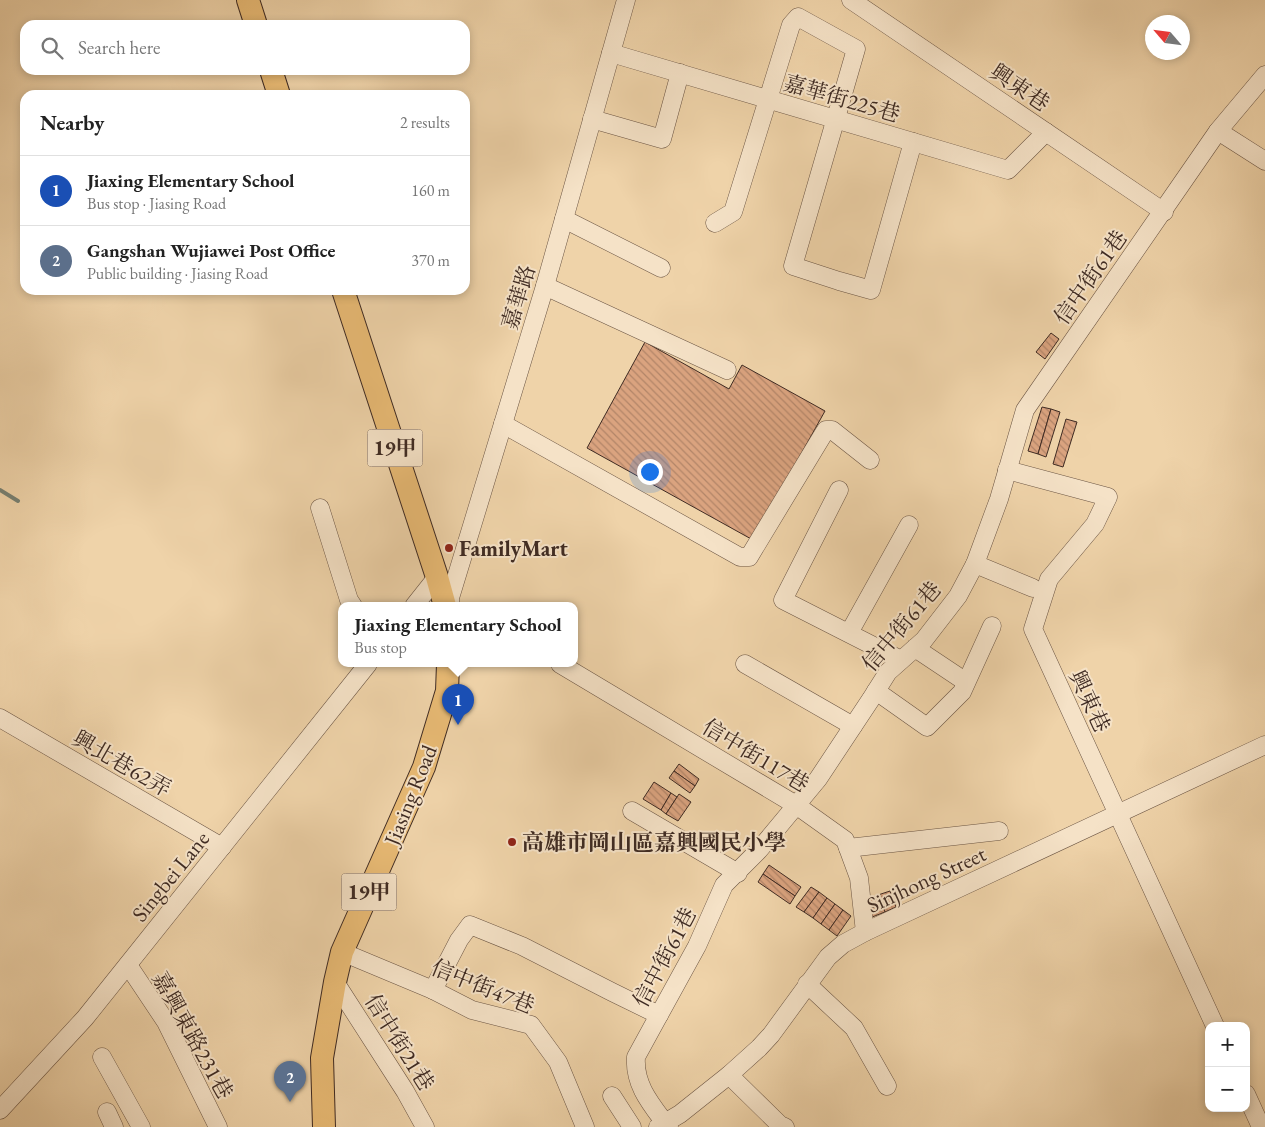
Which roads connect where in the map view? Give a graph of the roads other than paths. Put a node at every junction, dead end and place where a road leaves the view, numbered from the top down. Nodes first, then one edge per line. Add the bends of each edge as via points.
1 (248, 0) edge
2 (626, 0) edge
3 (851, 0) edge
4 (254, 20) edge
5 (611, 53) junction
6 (680, 73) junction
7 (273, 75) edge
8 (1264, 79) edge
9 (277, 90) edge
10 (768, 99) junction
11 (592, 119) junction
12 (836, 119) junction
13 (1046, 132) junction
14 (1218, 132) junction
15 (913, 142) junction
16 (1265, 161) edge
17 (1164, 212) junction
18 (564, 219) junction
19 (715, 223) dead end
20 (662, 268) dead end
21 (545, 286) junction
22 (345, 295) edge
23 (727, 370) dead end
24 (504, 424) junction
25 (870, 460) dead end
26 (1007, 470) junction
27 (839, 490) dead end
28 (320, 508) dead end
29 (909, 525) dead end
30 (975, 564) junction
31 (437, 577) junction
32 (1033, 588) dead end
33 (350, 602) edge
34 (417, 602) edge
35 (451, 602) edge
36 (453, 602) edge
37 (992, 626) dead end
38 (849, 633) junction
39 (915, 648) junction
40 (902, 660) junction
41 (745, 664) dead end
42 (366, 667) edge
43 (448, 667) edge
44 (565, 667) edge
45 (966, 682) junction
46 (876, 691) junction
47 (0, 718) edge
48 (853, 726) junction
49 (1265, 745) edge
50 (796, 805) junction
51 (632, 811) dead end
52 (1118, 815) junction
53 (999, 831) dead end
54 (222, 847) junction
55 (848, 848) junction
56 (738, 872) junction
57 (865, 932) junction
58 (342, 952) junction
59 (128, 965) junction
60 (335, 982) junction
61 (807, 984) junction
62 (433, 990) junction
63 (659, 1014) junction
64 (1213, 1022) edge
65 (102, 1057) dead end
66 (729, 1075) junction
67 (887, 1086) dead end
68 (612, 1096) dead end
69 (1250, 1103) edge
70 (1, 1106) edge
71 (664, 1126) edge
72 (141, 1127) edge
73 (218, 1127) edge
74 (324, 1127) edge
75 (426, 1127) edge
76 (585, 1127) edge
77 (632, 1127) edge
78 (785, 1127) edge
79 (1261, 1127) edge

1 - 4 main road
2 - 5 street, 嘉華路
3 - 13 street, 興東巷
5 - 6 street, 嘉華街225巷
5 - 11 street, 嘉華路
6 - 10 street, 嘉華街225巷
6 - 11 street via 662,139
7 - 9 main road
8 - 14 street, 信中街61巷
10 - 12 street, 嘉華街225巷
10 - 12 street via 791,25 798,17 856,49
10 - 19 street via 733,212
11 - 18 street, 嘉華路
12 - 15 street, 嘉華街225巷
12 - 15 street via 793,266 839,281 871,290
13 - 15 street, 嘉華街225巷 via 1008,170
13 - 17 street, 興東巷
14 - 16 street
14 - 17 street, 信中街61巷
17 - 26 street, 信中街61巷 via 1025,410
18 - 20 street
18 - 21 street, 嘉華路
21 - 23 street
21 - 24 street, 嘉華路
22 - 31 main road, 19甲
24 - 25 street via 740,557 749,557 826,430 832,430
24 - 36 street, 嘉華路
26 - 30 street, 信中街61巷
26 - 52 street, 興東巷 via 1108,498 1095,524 1049,578 1032,629
27 - 38 street via 783,600
28 - 33 street
29 - 38 street
30 - 32 street
30 - 39 street, 信中街61巷 via 958,596
31 - 34 street
31 - 35 main road, 19甲
37 - 45 street
38 - 40 street
39 - 40 street, 信中街61巷
39 - 45 street
40 - 46 street, 信中街61巷 via 888,672
41 - 48 street
42 - 54 street, Singbei Lane
43 - 58 main road, Jiasing Road / 19甲 via 447,691 424,767
44 - 50 street, 信中街117巷
45 - 46 street via 962,692 927,727
46 - 48 street, 信中街61巷
47 - 54 street, 興北巷62弄
48 - 50 street, 信中街61巷 via 818,779
49 - 52 street, Sinjhong Street
50 - 55 street, 信中街117巷 via 846,840
50 - 56 street, 信中街61巷
51 - 56 street
52 - 57 street, Sinjhong Street
52 - 64 street, 興東巷
53 - 55 street
54 - 59 street, Singbei Lane
55 - 57 street, 信中街117巷 via 858,878
56 - 63 street, 信中街61巷 via 724,885 698,946
57 - 61 street, Sinjhong Street via 828,957
58 - 60 main road, Jiasing Road / 19甲
58 - 62 street, 信中街47巷
59 - 70 street, Singbei Lane via 85,1018
59 - 73 street, 嘉興東路231巷 via 166,1022
60 - 74 main road, Jiasing Road / 19甲 via 322,1058
60 - 75 street, 信中街21巷
61 - 66 street, Sinjhong Street via 771,1035
61 - 67 street via 854,1028
62 - 63 street via 458,940 470,925 522,946
62 - 76 street, 信中街47巷 via 472,1010 531,1025 558,1062
63 - 71 street, 信中街61巷 via 636,1057 636,1063 644,1095
65 - 72 street
66 - 71 street, Sinjhong Street
66 - 78 street
68 - 77 street
69 - 79 street

